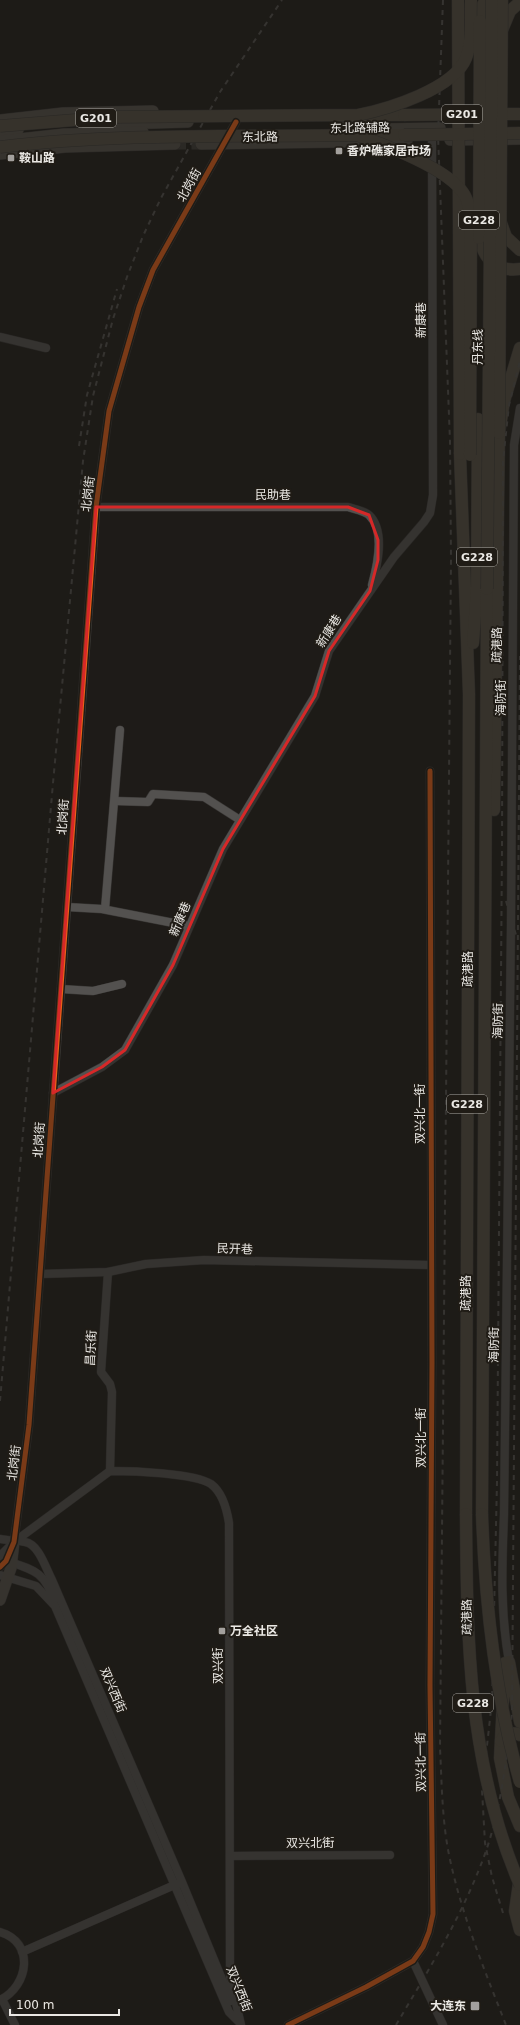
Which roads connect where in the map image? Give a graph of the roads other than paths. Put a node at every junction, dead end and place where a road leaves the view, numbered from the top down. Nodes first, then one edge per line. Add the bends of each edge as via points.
1 (458, 0) edge
2 (471, 0) edge
3 (480, 0) edge
4 (486, 0) edge
5 (492, 0) edge
6 (502, 0) edge
7 (520, 2) edge
8 (480, 21) junction
9 (501, 33) junction
10 (520, 108) edge
11 (130, 111) junction
12 (195, 111) dead end
13 (220, 111) dead end
14 (520, 114) edge
15 (363, 115) junction
16 (312, 116) junction
17 (520, 119) edge
18 (0, 120) edge
19 (405, 120) junction
20 (150, 123) junction
21 (0, 126) edge
22 (233, 126) junction
23 (211, 127) dead end
24 (520, 128) edge
25 (0, 132) edge
26 (130, 132) junction
27 (520, 133) edge
28 (357, 136) junction
29 (520, 139) edge
30 (432, 140) junction
31 (0, 141) edge
32 (224, 143) junction
33 (150, 144) junction
34 (175, 144) tunnel mouth
35 (201, 144) tunnel mouth
36 (114, 145) junction
37 (0, 147) edge
38 (0, 154) edge
39 (500, 219) junction
40 (479, 239) junction
41 (520, 250) edge
42 (520, 269) edge
43 (0, 337) edge
44 (46, 348) dead end
45 (520, 348) edge
46 (520, 408) edge
47 (499, 433) junction
48 (465, 454) junction
49 (96, 507) junction
50 (378, 540) junction
51 (394, 557) junction
52 (492, 589) junction
53 (370, 591) junction
54 (469, 694) junction
55 (120, 730) dead end
56 (430, 770) dead end
57 (116, 800) junction
58 (240, 820) junction
59 (67, 907) junction
60 (105, 909) junction
61 (190, 926) junction
62 (122, 984) dead end
63 (61, 989) junction
64 (53, 1093) junction
65 (430, 1265) junction
66 (108, 1272) junction
67 (40, 1274) junction
68 (110, 1471) junction
69 (18, 1512) junction
70 (25, 1534) junction
71 (0, 1539) edge
72 (14, 1542) junction
73 (32, 1544) junction
74 (4, 1561) edge
75 (31, 1569) junction
76 (4, 1576) edge
77 (52, 1580) junction
78 (0, 1595) edge
79 (55, 1606) junction
80 (507, 1663) joint
81 (509, 1690) junction
82 (520, 1722) edge
83 (520, 1735) edge
84 (499, 1743) junction
85 (520, 1782) edge
86 (520, 1826) edge
87 (390, 1855) dead end
88 (230, 1856) junction
89 (520, 1876) edge
90 (179, 1883) junction
91 (520, 1885) edge
92 (520, 1930) edge
93 (0, 1932) edge
94 (22, 1952) junction
95 (413, 1961) junction
96 (1, 2000) edge
97 (241, 2024) edge
98 (15, 2025) edge
99 (288, 2025) edge
100 (443, 2025) edge

1 - 48 highway, bridge
2 - 15 highway, bridge via 469,47 463,64 452,77 388,108
3 - 8 highway
4 - 8 highway, 丹东线 / G228 via 482,6
5 - 52 highway, bridge
6 - 9 highway, bridge
7 - 9 highway, bridge via 510,11
8 - 40 highway, 丹东线 / G228, bridge
9 - 39 highway, bridge
10 - 19 main road, 东北路辅路
11 - 12 main road
11 - 18 main road via 63,113
11 - 20 main road
13 - 16 main road, 东北路辅路
14 - 15 highway, 东北路 / G201, bridge
15 - 16 main road, 东北路辅路
15 - 16 main road
15 - 19 main road, 东北路辅路
15 - 21 highway, 东北路 / G201, bridge via 113,117
16 - 22 main road
17 - 19 main road
19 - 22 main road, 东北路
19 - 24 main road, 东北路
19 - 30 main road
20 - 25 main road via 64,126
20 - 26 main road via 186,127
22 - 23 main road, 东北路
22 - 32 street, 北岗街
26 - 31 main road via 64,134
26 - 33 main road
26 - 36 main road
27 - 28 highway, 东北路 / G201, bridge
28 - 37 highway, 东北路 / G201, bridge via 114,138
28 - 48 highway, bridge via 382,144 437,170 465,195 469,207
29 - 30 main road, 东北路辅路
30 - 32 main road, 东北路辅路
30 - 51 street, 新康巷 via 432,505 424,522
32 - 35 main road, 东北路辅路
32 - 49 street, 北岗街 via 153,270 139,308 110,405
33 - 34 main road
33 - 36 main road
36 - 38 main road
39 - 41 highway, bridge via 506,237
39 - 47 highway, bridge
40 - 42 highway, bridge via 485,256 494,265
40 - 54 highway, 丹东线 / G228 via 477,589
43 - 44 street
45 - 47 highway, G228, bridge via 504,401
46 - 80 street, 海防街 via 514,445 511,924 501,1592
47 - 52 highway, 疏港路 / G228
48 - 54 highway via 470,531 464,589
49 - 50 street, 民助巷 via 348,507 369,515 376,527
49 - 59 street, 北岗街
50 - 51 street via 382,550 388,556
50 - 53 street, 民助巷 via 378,560
51 - 53 street, 新康巷
52 - 85 highway, 疏港路 / G228, bridge via 484,1072 482,1514 491,1641 506,1730
53 - 58 street, 新康巷 via 328,650 314,696
54 - 91 highway, 疏港路 / G228, bridge via 466,1514 469,1657 479,1745 487,1787 498,1828
55 - 57 street
56 - 65 street, 双兴北一街
57 - 58 street via 148,802 153,794 204,797
57 - 60 street
58 - 61 street, 新康巷 via 223,849
59 - 60 street
59 - 63 street, 北岗街
60 - 61 street
61 - 64 street, 新康巷 via 173,965 125,1050 102,1067
62 - 63 street via 93,991
63 - 64 street, 北岗街
64 - 67 street, 北岗街
65 - 66 street, 民开巷 via 204,1260 146,1264
65 - 95 street, 双兴北一街 via 433,1914 430,1932 423,1948
66 - 67 street, 民开巷
66 - 68 street, 昌乐街 via 100,1372 110,1384 112,1392
67 - 69 street, 北岗街 via 29,1425
68 - 70 street
68 - 88 street, 双兴街 via 181,1476 204,1481 212,1485 226,1507 229,1523
69 - 70 street, 双兴西街
69 - 72 street, 北岗街
70 - 72 street
70 - 73 street, 双兴西街
71 - 72 street
72 - 73 street
72 - 74 main road, 北岗街
73 - 77 street, 双兴西街
74 - 75 street
74 - 76 main road, 北岗街
75 - 77 street via 42,1571
75 - 79 street via 44,1578
76 - 78 main road, 北岗街
76 - 79 street, 双兴西街 via 36,1586
77 - 90 street, 双兴西街
79 - 90 street, 双兴西街
80 - 81 highway
81 - 82 highway via 517,1705
81 - 84 highway
83 - 84 highway via 506,1735
84 - 86 highway via 504,1784
87 - 88 street, 双兴北街
88 - 97 street, 双兴街 via 230,1976
89 - 92 highway via 515,1911
90 - 94 street
90 - 97 street, 双兴西街 via 229,2012
93 - 94 street via 8,1934 16,1941
94 - 96 street via 22,1977 14,1991
95 - 99 street, 双兴北一街
95 - 100 street
96 - 98 street

